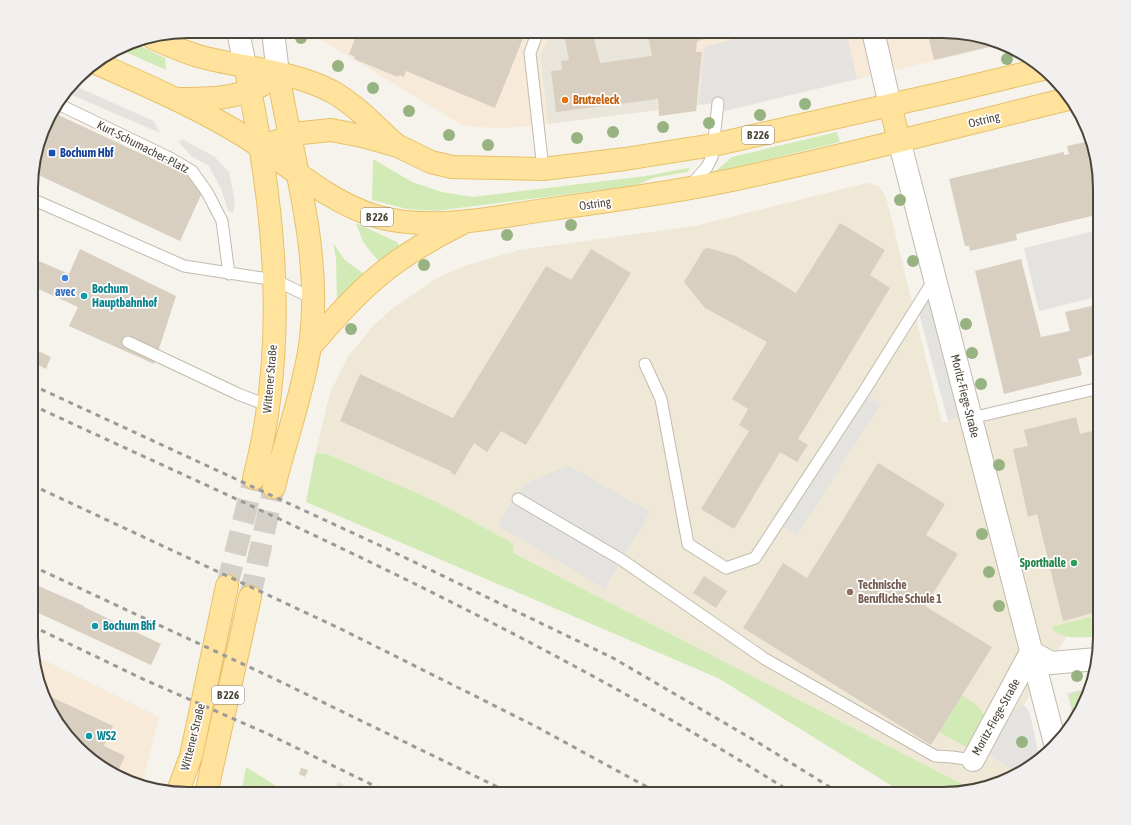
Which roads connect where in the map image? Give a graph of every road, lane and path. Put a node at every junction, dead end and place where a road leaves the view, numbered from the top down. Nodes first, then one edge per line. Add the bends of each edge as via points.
1 (239, 38) edge
2 (274, 38) edge
3 (535, 38) edge
4 (875, 38) edge
5 (159, 41) edge
6 (102, 66) edge
7 (245, 66) junction
8 (1036, 71) edge
9 (278, 74) junction
10 (250, 92) junction
11 (175, 99) junction
12 (1064, 100) edge
13 (718, 103) dead end
14 (890, 105) junction
15 (62, 106) edge
16 (289, 137) junction
17 (899, 140) junction
18 (713, 145) junction
19 (398, 146) junction
20 (260, 147) junction
21 (543, 169) junction
22 (297, 173) junction
23 (688, 188) junction
24 (38, 202) edge
25 (468, 221) junction
26 (229, 274) junction
27 (935, 278) junction
28 (275, 280) junction
29 (314, 299) junction
30 (128, 342) dead end
31 (310, 346) junction
32 (645, 364) dead end
33 (1093, 390) edge
34 (269, 406) junction
35 (971, 418) junction
36 (254, 478) tunnel mouth
37 (274, 487) tunnel mouth
38 (518, 499) dead end
39 (227, 586) tunnel mouth
40 (250, 597) tunnel mouth
41 (1031, 652) junction
42 (1091, 659) edge
43 (1054, 738) edge
44 (973, 760) joint
45 (180, 787) edge
46 (208, 787) edge

1 - 7 street
2 - 9 street
3 - 21 lane via 530,53
4 - 14 street
5 - 7 main road, B 226 via 199,56
6 - 11 main road, B 226
7 - 9 main road, B 226
7 - 10 main road
8 - 14 main road, B 226
9 - 10 main road
9 - 16 main road, B 226
9 - 19 main road, B 226 via 329,90
10 - 11 main road via 212,99
10 - 20 main road
11 - 20 main road, B 226
12 - 17 main road, Ostring / B 226
13 - 18 lane
14 - 17 main road
14 - 18 main road, B 226
15 - 26 lane, Kurt-Schumacher-Platz via 192,171 207,192 222,221
16 - 19 main road, B 226 via 331,130
16 - 20 main road, B 226
16 - 22 main road, B 226
17 - 23 main road, Ostring / B 226
17 - 27 street, Moritz-Fiege-Straße
18 - 21 main road, B 226
18 - 23 lane via 709,163
19 - 21 main road, B 226 via 431,162 452,167
20 - 22 main road, B 226
20 - 28 main road, Wittener Straße
22 - 25 main road, Ostring / B 226 via 340,201 378,217 410,222
22 - 29 main road, B 226 via 309,231
23 - 25 main road, Ostring / B 226 via 624,200
24 - 26 lane via 184,266
25 - 31 main road, B 226 via 426,243 376,277 347,304
26 - 28 lane
27 - 32 lane via 756,558 726,568 688,544 661,398
27 - 35 street, Moritz-Fiege-Straße
28 - 29 lane
28 - 34 main road, Wittener Straße
29 - 31 main road, B 226
30 - 34 lane
31 - 37 main road, B 226
33 - 35 lane
34 - 36 main road, Wittener Straße
35 - 41 street, Moritz-Fiege-Straße
38 - 44 lane via 622,560 771,663 935,756
39 - 45 main road, Wittener Straße / B 226 via 191,756
40 - 46 main road, Wittener Straße / B 226
41 - 42 street via 1051,663
41 - 43 street, Moritz-Fiege-Straße
41 - 44 street, Moritz-Fiege-Straße

